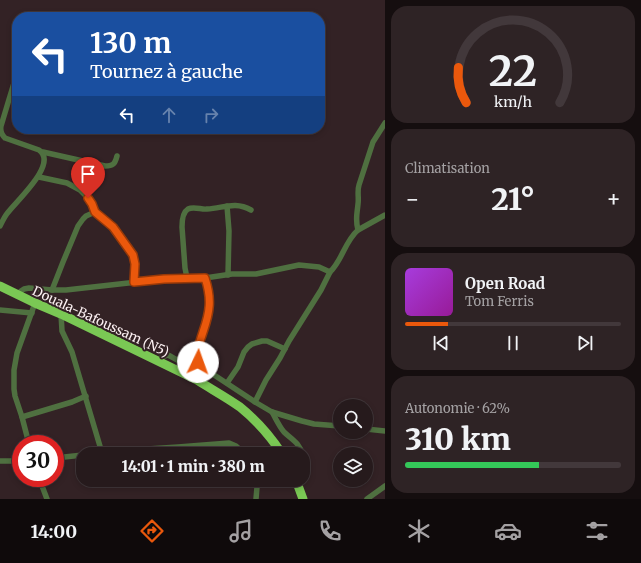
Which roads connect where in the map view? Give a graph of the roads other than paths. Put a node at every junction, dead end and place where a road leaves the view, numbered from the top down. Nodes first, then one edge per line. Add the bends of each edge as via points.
1 (12, 90) edge
2 (385, 123) edge
3 (43, 152) junction
4 (117, 156) dead end
5 (38, 177) junction
6 (227, 206) junction
7 (251, 210) dead end
8 (95, 212) junction
9 (385, 215) edge
10 (0, 226) edge
11 (358, 230) junction
12 (330, 272) junction
13 (228, 275) junction
14 (187, 278) junction
15 (205, 278) junction
16 (134, 282) junction
17 (0, 286) edge
18 (52, 290) junction
19 (18, 295) junction
20 (35, 304) junction
21 (0, 310) edge
22 (32, 313) junction
23 (61, 314) junction
24 (285, 349) junction
25 (158, 362) junction
26 (198, 362) junction
27 (227, 383) junction
28 (86, 396) junction
29 (255, 402) junction
30 (272, 412) junction
31 (22, 417) junction
32 (333, 425) edge
33 (373, 430) edge
34 (385, 431) edge
35 (26, 435) edge
36 (100, 447) edge
37 (178, 447) edge
38 (237, 447) edge
39 (277, 447) edge
40 (299, 447) edge
41 (76, 456) edge
42 (64, 457) edge
43 (0, 461) edge
44 (12, 461) edge
45 (385, 486) edge
46 (42, 487) edge
47 (257, 487) edge
48 (299, 487) edge
49 (47, 499) edge
50 (256, 499) edge
51 (304, 499) edge
52 (367, 499) edge

1 - 3 street via 0,131 5,138
2 - 11 street via 370,149 359,185 356,218
3 - 4 street via 109,166 114,164
3 - 5 street via 45,158
5 - 8 street via 76,187 88,198
5 - 10 street
6 - 7 street via 241,206
6 - 13 street
6 - 14 street via 190,208 184,215 183,247
8 - 16 street via 113,227 133,255
8 - 18 street via 86,216 78,226
9 - 11 street
11 - 12 street
12 - 13 street via 319,267 299,265 256,274
12 - 24 street
13 - 15 street
14 - 15 street
14 - 16 street
15 - 26 street via 210,301 206,324 199,342
16 - 18 street
17 - 19 highway, Douala-Bafoussam (N5)
18 - 19 street via 29,288
19 - 20 highway, Douala-Bafoussam (N5)
20 - 22 street
20 - 23 highway, Douala-Bafoussam (N5)
21 - 22 street
22 - 31 street via 16,353 14,389
23 - 25 highway, Douala-Bafoussam (N5)
23 - 28 street via 62,331 72,352
24 - 27 street via 262,341 252,344 244,352
24 - 29 street
25 - 26 street via 168,355 189,365
25 - 39 highway, Douala-Bafoussam (N5) via 197,380 240,408
26 - 27 street
27 - 29 street
28 - 31 street
28 - 36 street
29 - 30 street
30 - 32 street via 314,424
30 - 40 street via 279,425
31 - 35 street
33 - 34 street
37 - 38 street via 229,443
41 - 42 street
43 - 44 street
45 - 52 street
46 - 49 street
47 - 50 street
48 - 51 highway

